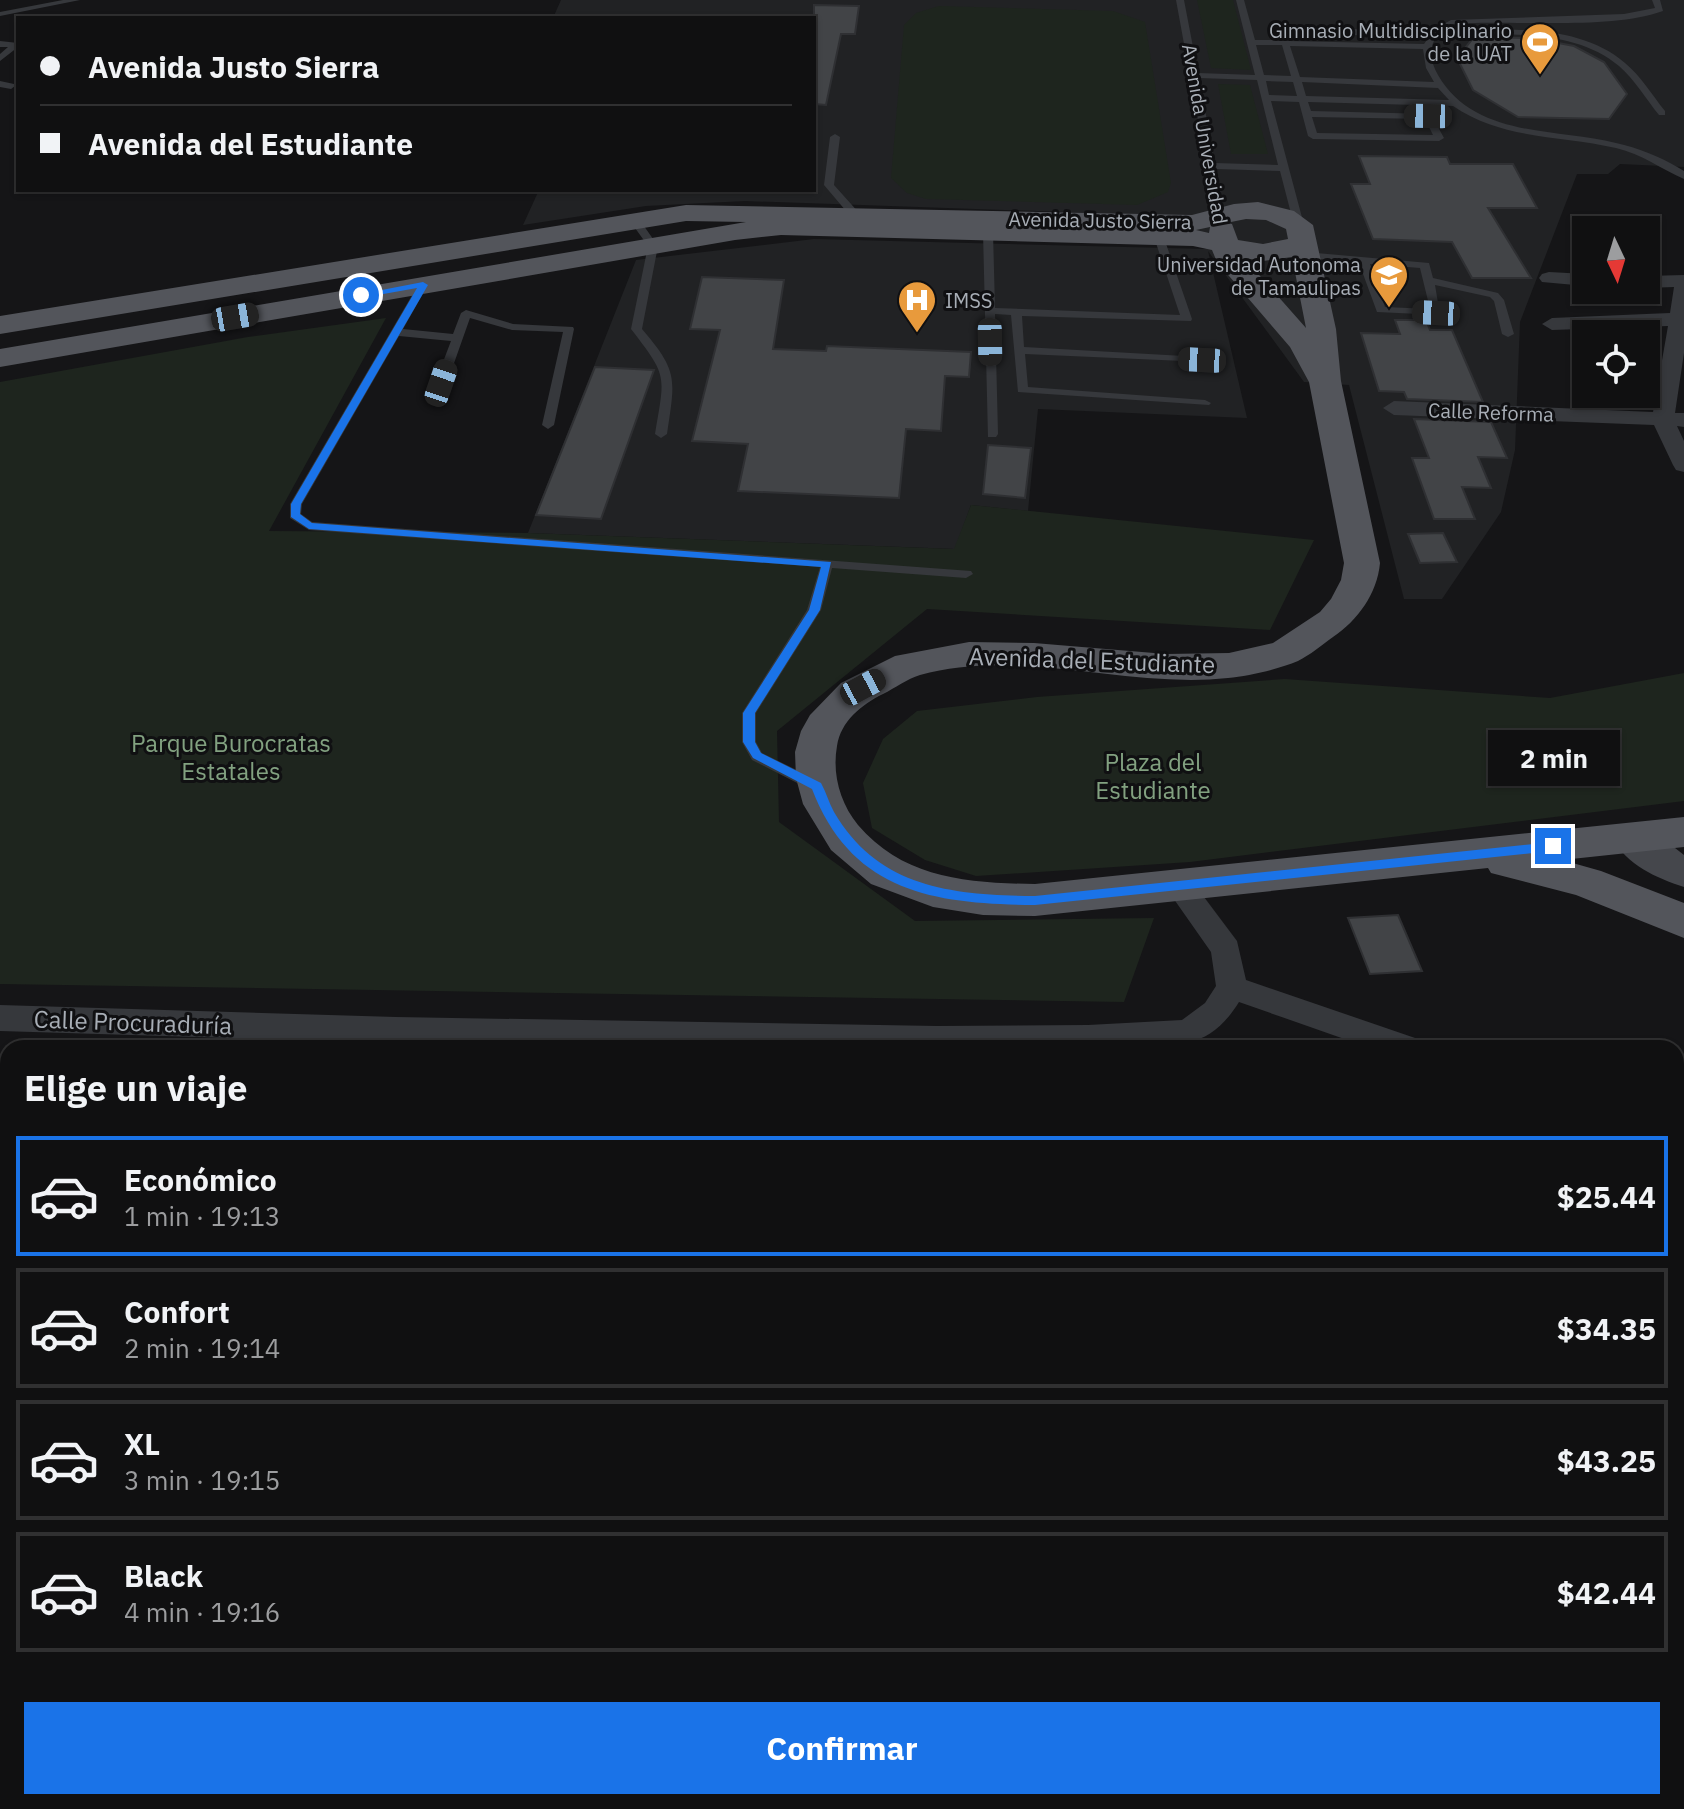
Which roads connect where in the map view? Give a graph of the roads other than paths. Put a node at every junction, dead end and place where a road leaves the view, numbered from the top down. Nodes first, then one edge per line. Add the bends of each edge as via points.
1 (76, 0) edge
2 (1180, 0) edge
3 (1240, 0) edge
4 (1656, 0) edge
5 (0, 14) edge
6 (1435, 32) junction
7 (1398, 34) dead end
8 (1251, 42) junction
9 (0, 44) edge
10 (1286, 45) junction
11 (1427, 47) junction
12 (0, 58) edge
13 (1194, 75) junction
14 (1261, 78) junction
15 (1297, 80) junction
16 (1440, 85) junction
17 (1266, 98) junction
18 (1302, 99) junction
19 (1453, 103) junction
20 (1662, 113) dead end
21 (1307, 114) junction
22 (835, 137) dead end
23 (1211, 166) junction
24 (1284, 168) junction
25 (1684, 176) edge
26 (856, 216) junction
27 (635, 221) junction
28 (1222, 230) junction
29 (988, 232) junction
30 (1159, 237) junction
31 (1303, 241) junction
32 (653, 246) junction
33 (1363, 259) junction
34 (1549, 278) dead end
35 (1572, 279) edge
36 (1429, 280) junction
37 (1660, 283) edge
38 (1684, 284) edge
39 (423, 285) junction
40 (223, 288) junction
41 (989, 311) junction
42 (1016, 312) junction
43 (235, 317) junction
44 (1681, 319) edge
45 (1552, 324) dead end
46 (0, 325) edge
47 (395, 332) junction
48 (1508, 334) dead end
49 (456, 338) junction
50 (1019, 350) junction
51 (1, 360) edge
52 (1202, 360) dead end
53 (1325, 381) junction
54 (441, 383) dead end
55 (1205, 403) dead end
56 (1394, 408) dead end
57 (1674, 420) edge
58 (548, 425) dead end
59 (661, 434) dead end
60 (992, 434) dead end
61 (1684, 465) edge
62 (827, 564) junction
63 (966, 574) dead end
64 (817, 786) junction
65 (1472, 854) junction
66 (1678, 856) edge
67 (1179, 885) junction
68 (1684, 910) edge
69 (1684, 921) edge
70 (1232, 987) junction
71 (0, 1018) edge
72 (127, 1035) edge
73 (393, 1039) edge
74 (500, 1040) edge
75 (1000, 1040) edge
76 (1116, 1040) edge
77 (1137, 1040) edge
78 (1384, 1040) edge

1 - 5 lane
2 - 13 lane, Avenida Universidad
3 - 8 lane
4 - 6 lane via 1660,9 1655,13 1463,20
6 - 11 lane
6 - 20 lane via 1568,38 1621,63
7 - 10 lane via 1281,29
8 - 10 lane
8 - 14 lane
9 - 12 lane via 15,45
10 - 11 lane
10 - 15 lane
11 - 16 lane
13 - 14 lane
13 - 23 lane, Avenida Universidad
14 - 15 lane
14 - 17 lane
15 - 16 lane
15 - 18 lane
16 - 19 lane
17 - 18 lane
17 - 24 lane
18 - 19 lane
18 - 21 lane
19 - 25 lane via 1500,127 1648,155
21 - 21 lane via 1428,116 1439,138 1313,136
22 - 26 lane via 829,185
23 - 24 lane
23 - 28 lane, Avenida Universidad
24 - 31 lane
26 - 27 main road, Avenida Justo Sierra via 710,212
26 - 28 main road, Avenida Justo Sierra via 1192,223
27 - 32 lane
27 - 40 main road, Avenida Justo Sierra
28 - 30 main road, Avenida Justo Sierra
28 - 31 main road, Avenida Justo Sierra via 1250,252 1291,251
28 - 31 main road, Avenida Justo Sierra via 1236,210 1273,211
28 - 53 main road, Avenida Universidad via 1227,256 1303,344
29 - 30 main road, Avenida Justo Sierra
29 - 32 main road, Avenida Justo Sierra via 781,227
29 - 41 lane
30 - 42 lane via 1187,319
31 - 33 lane
31 - 53 main road via 1321,329
32 - 39 main road, Avenida Justo Sierra
32 - 59 lane via 636,329 670,374
33 - 36 lane via 1425,265
33 - 36 lane via 1381,310 1436,313
34 - 35 street
36 - 48 lane via 1494,295
37 - 38 street
38 - 44 street
39 - 43 main road, Avenida Justo Sierra
39 - 47 lane
40 - 43 main road
40 - 46 main road, Avenida Justo Sierra
41 - 42 lane
41 - 60 lane
42 - 50 lane
43 - 51 main road, Avenida Justo Sierra
44 - 45 street
44 - 57 street
47 - 49 lane
47 - 62 lane via 296,504 294,515 309,526
49 - 54 lane
49 - 58 lane via 466,313 512,327 569,329
50 - 52 lane
50 - 55 lane via 1022,390
53 - 64 main road, Avenida del Estudiante via 1353,512 1361,580 1349,602 1309,641 1271,658 1223,665 967,652 929,660 892,671 838,706 821,729 812,758
56 - 57 street, Calle Reforma
57 - 61 street
62 - 63 lane
62 - 64 lane via 814,610 749,713 749,742 757,756
64 - 67 main road, Avenida del Estudiante via 846,840 875,866 923,891 971,900 1035,900
65 - 66 main road, Avenida del Estudiante via 1633,838
65 - 67 main road, Avenida del Estudiante
65 - 69 main road via 1586,882
66 - 68 main road via 1671,898
67 - 70 street via 1226,949
70 - 77 street, Calle Procuraduría via 1216,1012 1189,1032
70 - 78 street
71 - 72 street, Calle Procuraduría
72 - 73 street, Calle Procuraduría
73 - 74 street, Calle Procuraduría
75 - 76 street, Calle Procuraduría

